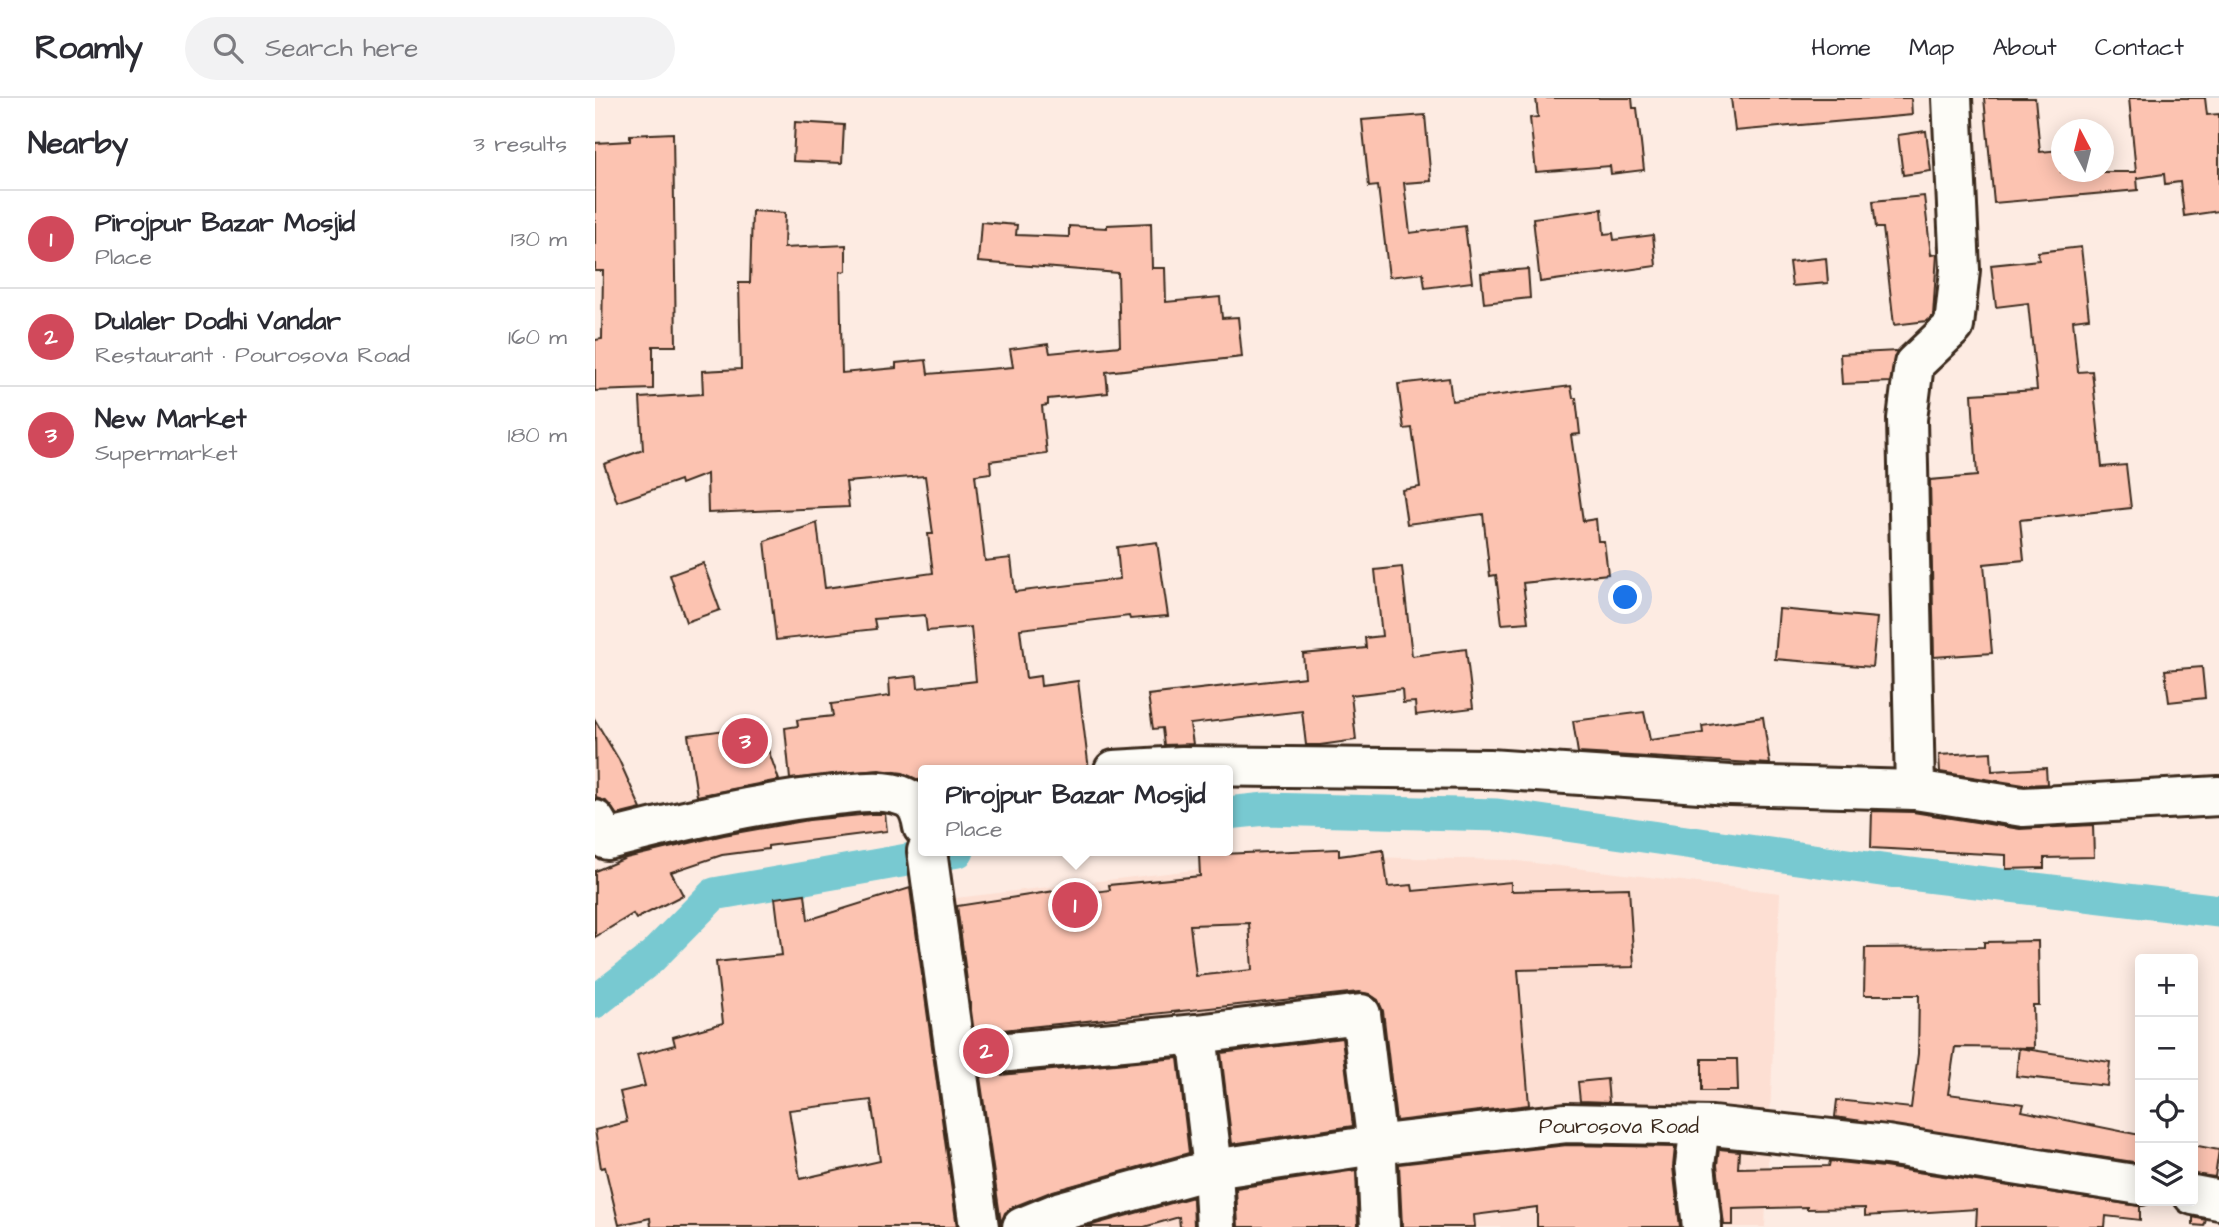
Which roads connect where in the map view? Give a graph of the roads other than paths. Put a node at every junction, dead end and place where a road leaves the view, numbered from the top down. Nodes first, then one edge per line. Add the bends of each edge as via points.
1 (1952, 98) edge
2 (1233, 766) edge
3 (1915, 790) junction
4 (2219, 796) edge
5 (918, 811) edge
6 (599, 835) edge
7 (927, 856) edge
8 (1197, 1034) junction
9 (956, 1058) junction
10 (1700, 1126) junction
11 (1375, 1145) junction
12 (1213, 1169) junction
13 (2135, 1184) edge
14 (2198, 1196) edge
15 (2219, 1200) edge
16 (979, 1227) edge
17 (1022, 1227) edge
18 (1216, 1227) edge
19 (1380, 1227) edge
20 (1702, 1227) edge

1 - 3 street via 1960,270 1954,326 1914,363 1907,419
2 - 3 street via 1489,769 1730,785
3 - 4 street via 2023,807
5 - 6 street via 906,797 874,791 793,800
7 - 9 street
8 - 9 street
8 - 11 street via 1361,1014
8 - 12 street
9 - 16 street
10 - 11 street, Pourosova Road via 1566,1123
10 - 13 street, Pourosova Road via 1887,1145
10 - 20 street via 1695,1165
11 - 12 street, Pourosova Road
11 - 19 street
12 - 17 street, Pourosova Road via 1061,1211
12 - 18 street
14 - 15 street

